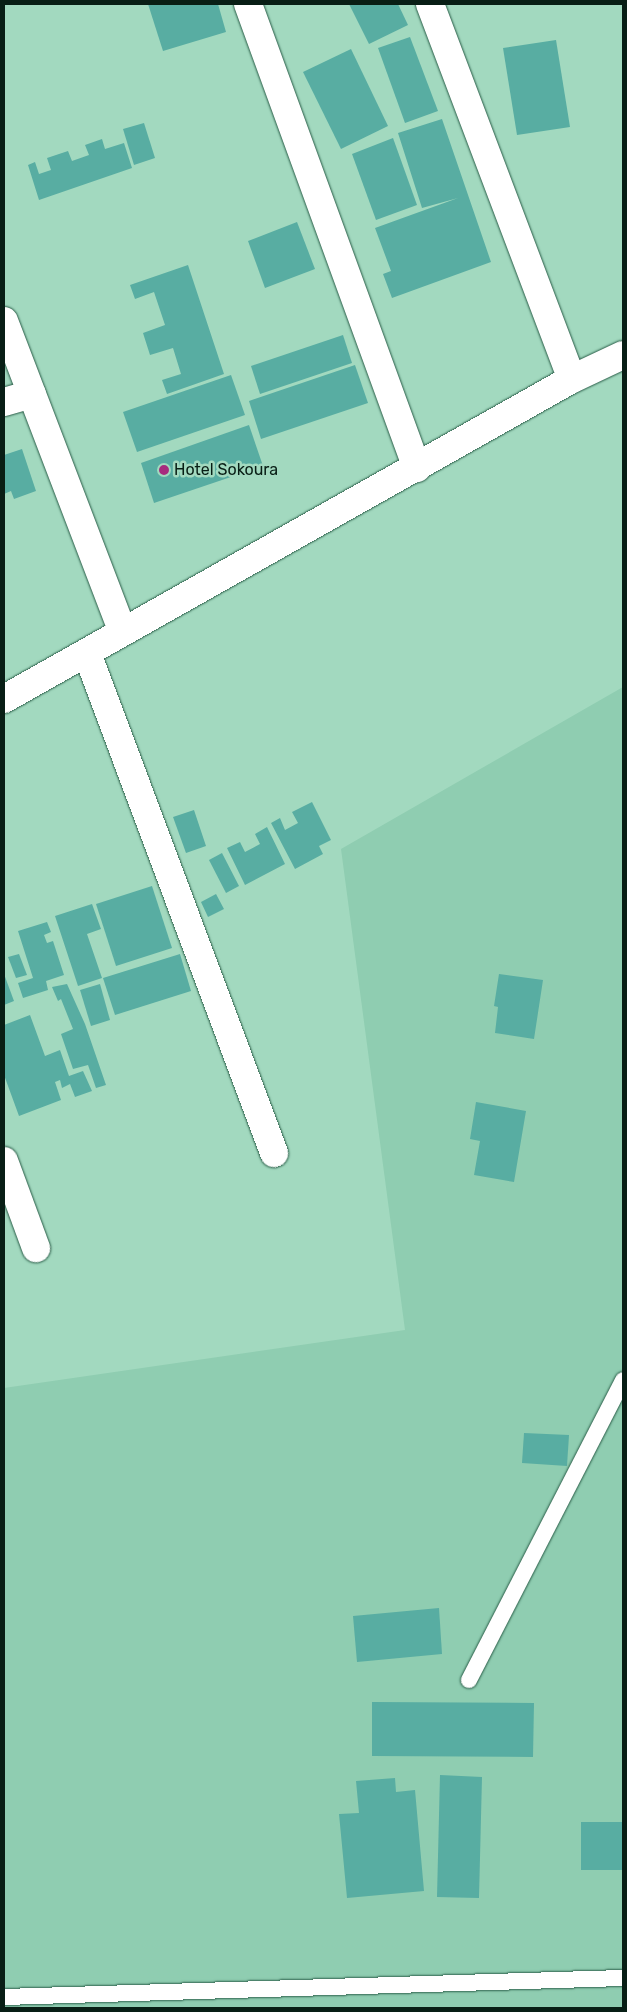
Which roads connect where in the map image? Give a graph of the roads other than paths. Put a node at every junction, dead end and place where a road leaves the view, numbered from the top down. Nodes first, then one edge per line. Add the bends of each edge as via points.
1 (248, 4) edge
2 (430, 4) edge
3 (4, 321) edge
4 (623, 355) edge
5 (572, 379) junction
6 (32, 394) junction
7 (4, 402) edge
8 (417, 468) junction
9 (122, 630) junction
10 (88, 653) junction
11 (4, 699) edge
12 (274, 1153) dead end
13 (4, 1161) edge
14 (36, 1248) dead end
15 (623, 1380) edge
16 (470, 1680) dead end
17 (623, 1978) edge
18 (4, 1996) edge

1 - 8 street
2 - 5 street
3 - 6 street
4 - 5 street
5 - 8 street
6 - 7 street
6 - 9 street
8 - 9 street
9 - 10 street
10 - 11 street
10 - 12 street
13 - 14 street
15 - 16 lane
17 - 18 lane

